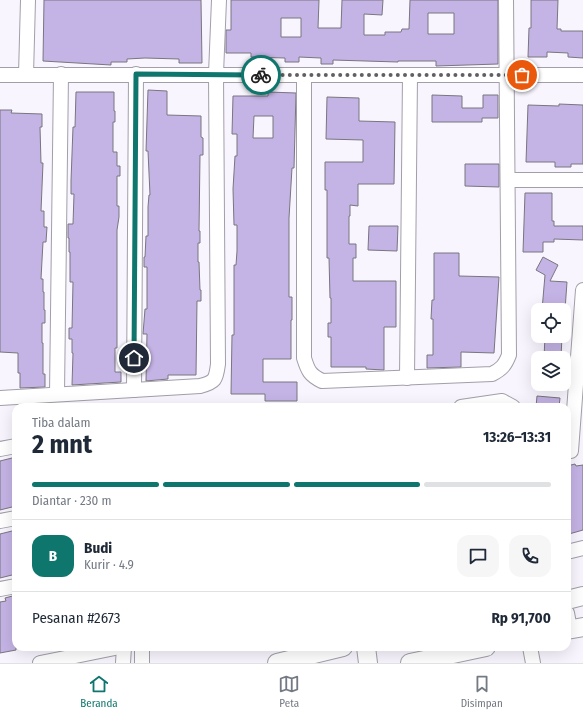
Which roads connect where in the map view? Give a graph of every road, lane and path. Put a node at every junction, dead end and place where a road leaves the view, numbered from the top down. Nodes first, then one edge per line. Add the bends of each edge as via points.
1 (28, 0) edge
2 (219, 0) edge
3 (506, 0) edge
4 (61, 74) junction
5 (136, 74) junction
6 (216, 74) junction
7 (0, 75) edge
8 (26, 75) junction
9 (304, 75) junction
10 (410, 75) junction
11 (507, 75) junction
12 (583, 75) edge
13 (508, 180) junction
14 (583, 180) edge
15 (583, 290) edge
16 (407, 378) junction
17 (134, 390) junction
18 (58, 394) junction
19 (0, 398) edge
20 (488, 403) edge
21 (506, 403) edge
22 (12, 447) edge
23 (0, 449) edge
24 (574, 451) edge
25 (12, 519) edge
26 (0, 521) edge
27 (583, 548) edge
28 (571, 551) edge
29 (12, 587) edge
30 (0, 589) edge
31 (583, 596) edge
32 (571, 599) edge
33 (100, 651) edge
34 (124, 651) edge
35 (142, 651) edge
36 (326, 651) edge
37 (366, 651) edge
38 (475, 651) edge
39 (531, 651) edge
40 (457, 658) edge
41 (40, 663) edge
42 (124, 663) edge
43 (142, 663) edge
44 (277, 663) edge
45 (368, 663) edge
46 (410, 663) edge
47 (534, 663) edge

1 - 8 street
2 - 6 street
3 - 11 street
4 - 5 street
4 - 8 street
4 - 18 street
5 - 6 street
5 - 17 street
6 - 9 street
6 - 17 street via 217,376 212,383 200,386
7 - 8 street
9 - 10 street
9 - 16 street via 304,358 307,368 312,376 322,381
10 - 11 street
10 - 16 street
11 - 12 street
11 - 13 street
13 - 14 street
13 - 16 street via 509,355 505,365 492,374
15 - 24 street
17 - 18 street
18 - 19 street
20 - 21 street
22 - 23 street
25 - 26 street
27 - 28 street
29 - 30 street
31 - 32 main road
33 - 41 street
34 - 42 street
35 - 43 street
36 - 44 main road
37 - 45 main road
38 - 40 main road
39 - 47 street
40 - 46 main road

